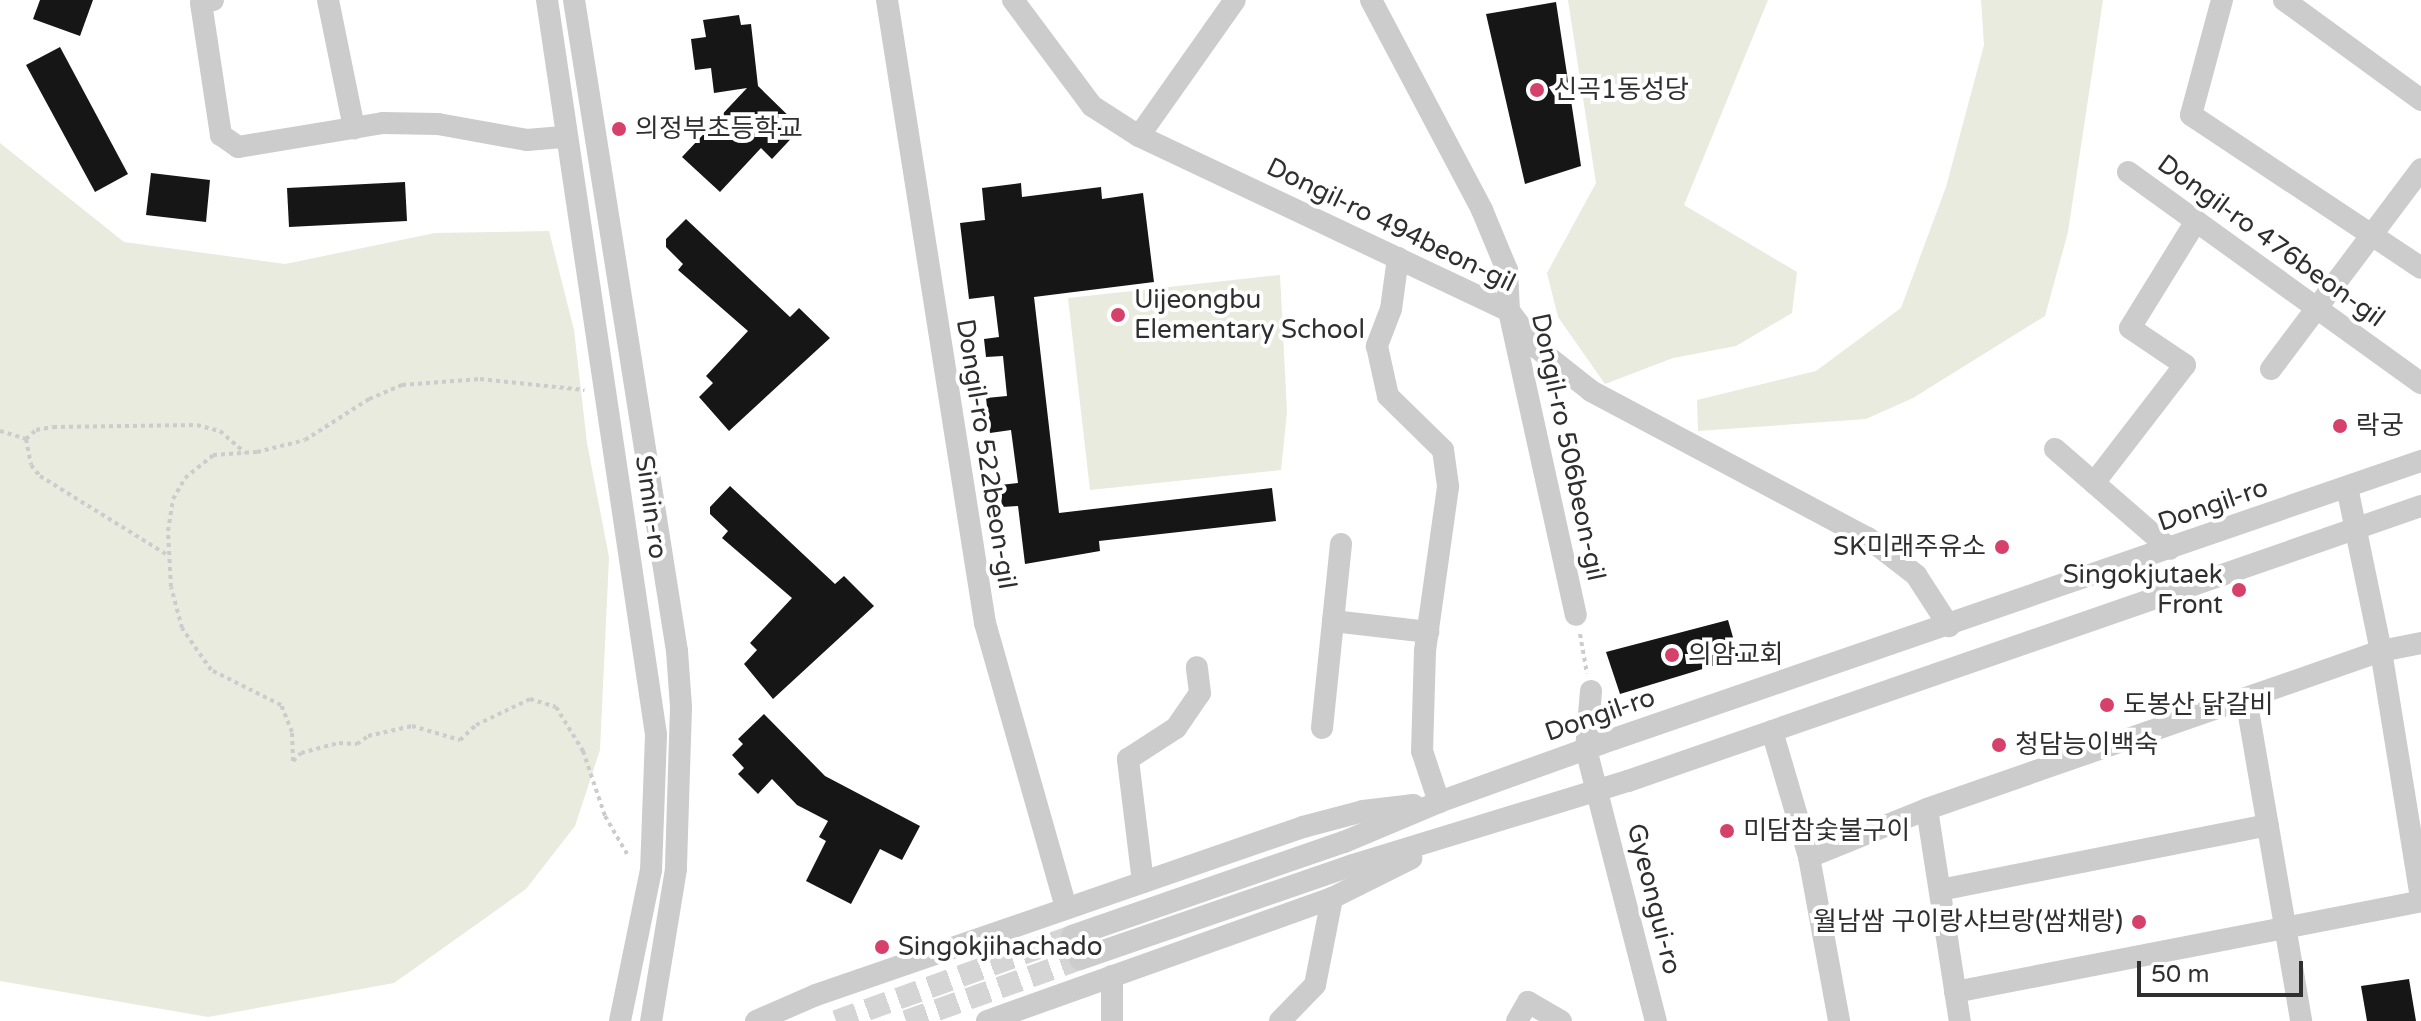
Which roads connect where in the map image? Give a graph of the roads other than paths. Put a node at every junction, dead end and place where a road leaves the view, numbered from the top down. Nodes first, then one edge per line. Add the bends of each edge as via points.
1 (213, 0) edge
2 (328, 0) edge
3 (547, 0) edge
4 (574, 0) edge
5 (887, 0) edge
6 (1013, 0) edge
7 (1235, 0) edge
8 (1371, 0) edge
9 (2222, 0) edge
10 (2284, 0) edge
11 (2421, 100) edge
12 (354, 128) junction
13 (1139, 136) junction
14 (565, 137) junction
15 (2128, 172) dead end
16 (2420, 172) edge
17 (2196, 221) junction
18 (2372, 235) junction
19 (1398, 258) junction
20 (2421, 268) edge
21 (2317, 308) junction
22 (1509, 311) junction
23 (2271, 369) dead end
24 (2421, 383) edge
25 (2055, 449) dead end
26 (2421, 461) edge
27 (2094, 483) junction
28 (2347, 487) junction
29 (2421, 506) edge
30 (2357, 531) junction
31 (1341, 544) dead end
32 (2170, 549) junction
33 (1576, 615) road end
34 (1333, 621) junction
35 (1949, 626) junction
36 (1428, 632) junction
37 (2421, 643) edge
38 (2381, 651) junction
39 (1197, 667) dead end
40 (1591, 691) road end
41 (2246, 698) junction
42 (1322, 728) dead end
43 (1772, 731) junction
44 (1586, 749) junction
45 (1598, 791) junction
46 (1439, 802) junction
47 (1927, 809) junction
48 (2268, 825) junction
49 (1450, 838) junction
50 (1809, 857) junction
51 (1143, 882) junction
52 (1940, 890) junction
53 (1332, 898) junction
54 (2421, 899) edge
55 (1066, 908) junction
56 (2285, 927) junction
57 (1072, 936) tunnel mouth
58 (1080, 959) tunnel mouth
59 (1112, 976) junction
60 (659, 982) junction
61 (1955, 992) junction
62 (767, 1020) edge
63 (620, 1021) edge
64 (651, 1021) edge
65 (658, 1021) edge
66 (987, 1021) edge
67 (1112, 1021) edge
68 (1280, 1021) edge
69 (1517, 1021) edge
70 (1561, 1021) edge
71 (1656, 1021) edge
72 (1839, 1021) edge
73 (1960, 1021) edge
74 (2301, 1021) edge

1 - 12 street via 201,3 221,135 238,147
2 - 12 street
3 - 14 street, Simin-ro
4 - 60 street, Simin-ro via 677,651 682,791 673,905
5 - 55 street, Dongil-ro 522beon-gil via 985,623
6 - 13 street, Dongil-ro 494beon-gil via 1092,106
7 - 13 street
8 - 22 street, Dongil-ro 506beon-gil via 1491,228 1507,270
9 - 18 street via 2191,115
10 - 11 street
12 - 14 street via 421,122 527,140
13 - 19 street, Dongil-ro 494beon-gil
14 - 63 street, Simin-ro via 656,735 651,870
15 - 17 street, Dongil-ro 476beon-gil
16 - 18 street
17 - 21 street, Dongil-ro 476beon-gil
17 - 27 street via 2130,328 2185,365
18 - 20 street
18 - 21 street
19 - 22 street, Dongil-ro 494beon-gil
19 - 36 street via 1391,309 1377,346 1388,396 1443,450 1448,487
21 - 23 street
21 - 24 street, Dongil-ro 476beon-gil
22 - 33 street, Dongil-ro 506beon-gil
22 - 35 street, Dongil-ro 494beon-gil via 1537,348 1591,391 1868,538 1916,575
25 - 27 street
26 - 28 street, Dongil-ro
27 - 32 street
28 - 30 street
28 - 32 street, Dongil-ro
29 - 30 street
30 - 38 street
30 - 43 street
31 - 34 street
32 - 35 street, Dongil-ro
34 - 36 street
34 - 42 street
35 - 44 street, Dongil-ro
36 - 46 street via 1422,751
37 - 38 street
38 - 41 street
38 - 54 street
39 - 51 street via 1200,693 1176,728 1128,759
40 - 44 street
41 - 47 street
41 - 48 street
43 - 45 street
43 - 50 street
44 - 45 street
44 - 46 street, Dongil-ro
45 - 49 street
45 - 71 street, Gyeongui-ro
46 - 51 street via 1363,811 1318,823
46 - 57 street, Dongil-ro via 1344,842
47 - 50 street
47 - 52 street
48 - 52 street
48 - 56 street
49 - 53 street
49 - 58 street via 1353,865
50 - 72 street
51 - 55 street
52 - 61 street
53 - 59 street
53 - 68 street via 1315,985
54 - 56 street
55 - 62 street via 798,1003
56 - 61 street
56 - 74 street
59 - 66 street
59 - 67 street
60 - 64 street, Simin-ro
60 - 65 street
61 - 73 street
69 - 70 street via 1528,1002

